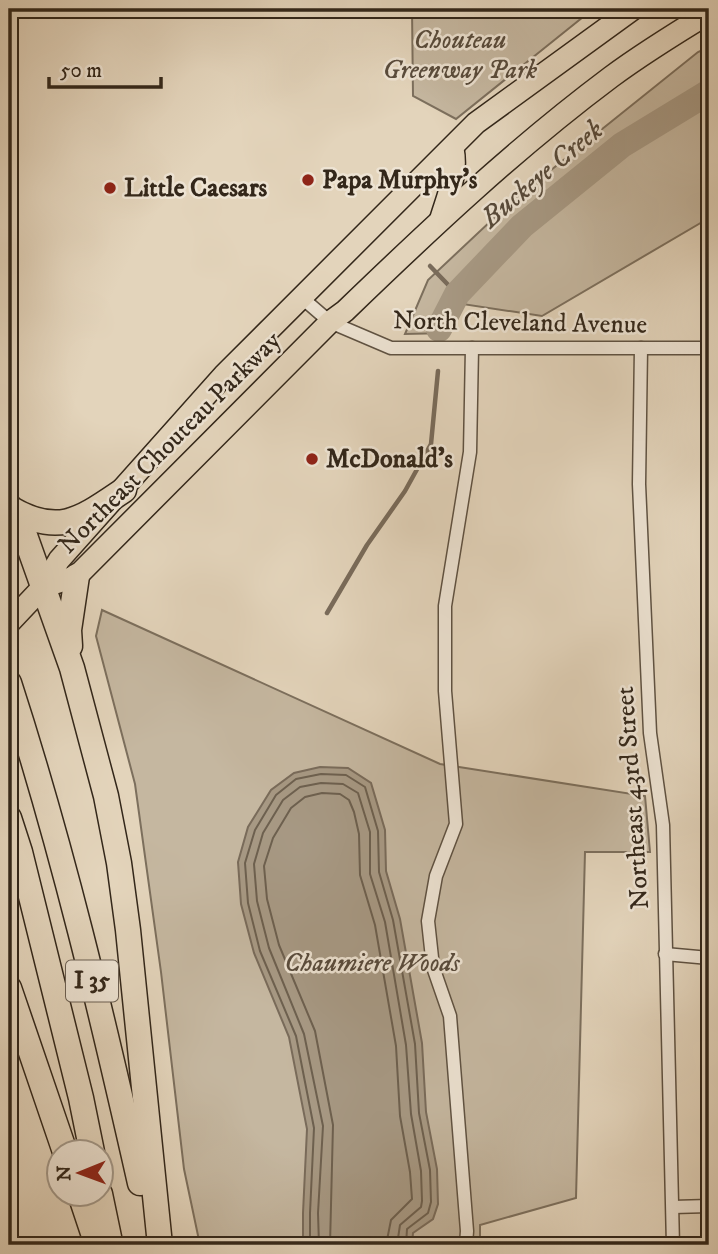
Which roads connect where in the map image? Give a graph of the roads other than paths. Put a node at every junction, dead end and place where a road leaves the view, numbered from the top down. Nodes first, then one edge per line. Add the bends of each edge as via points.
1 (633, 9) edge
2 (709, 13) edge
3 (453, 149) junction
4 (441, 218) junction
5 (301, 298) junction
6 (330, 322) junction
7 (472, 348) junction
8 (641, 348) junction
9 (709, 348) edge
10 (124, 490) junction
11 (9, 507) edge
12 (77, 576) junction
13 (43, 587) junction
14 (9, 622) edge
15 (72, 668) junction
16 (9, 683) edge
17 (9, 818) edge
18 (665, 954) junction
19 (709, 958) edge
20 (9, 988) edge
21 (60, 1138) edge
22 (89, 1138) edge
23 (709, 1206) edge
24 (673, 1207) junction
25 (84, 1208) edge
26 (103, 1208) edge
27 (97, 1245) edge
28 (111, 1245) edge
29 (154, 1245) edge
30 (160, 1245) edge
31 (466, 1245) edge
32 (673, 1245) edge

1 - 3 main road, Northeast Chouteau Parkway via 476,123
2 - 4 main road, Northeast Chouteau Parkway via 612,76
3 - 4 main road via 454,174
3 - 5 main road, Northeast Chouteau Parkway
4 - 6 main road, Northeast Chouteau Parkway
5 - 6 street, North Cleveland Avenue
5 - 10 main road, Northeast Chouteau Parkway via 224,375
6 - 7 street, North Cleveland Avenue via 391,348
6 - 12 main road, Northeast Chouteau Parkway
7 - 8 street, North Cleveland Avenue
7 - 31 street via 470,452 445,606 445,691 456,824 436,876 428,921 433,967 450,1016
8 - 9 street, North Cleveland Avenue
8 - 18 street, Northeast 43rd Street via 640,512 650,733 663,825
10 - 11 highway via 90,513 66,522 46,523
10 - 13 main road, Northeast Chouteau Parkway via 59,560
11 - 13 highway via 23,530
12 - 13 main road, Northeast Chouteau Parkway
12 - 15 highway via 69,630
13 - 14 main road
13 - 15 highway
15 - 30 highway via 119,863
16 - 29 highway, I 35 via 113,1062
17 - 22 highway, I 35
18 - 19 street
18 - 24 street, Northeast 43rd Street
20 - 21 highway
23 - 24 street
24 - 32 street, Northeast 43rd Street
25 - 27 highway
26 - 28 highway

